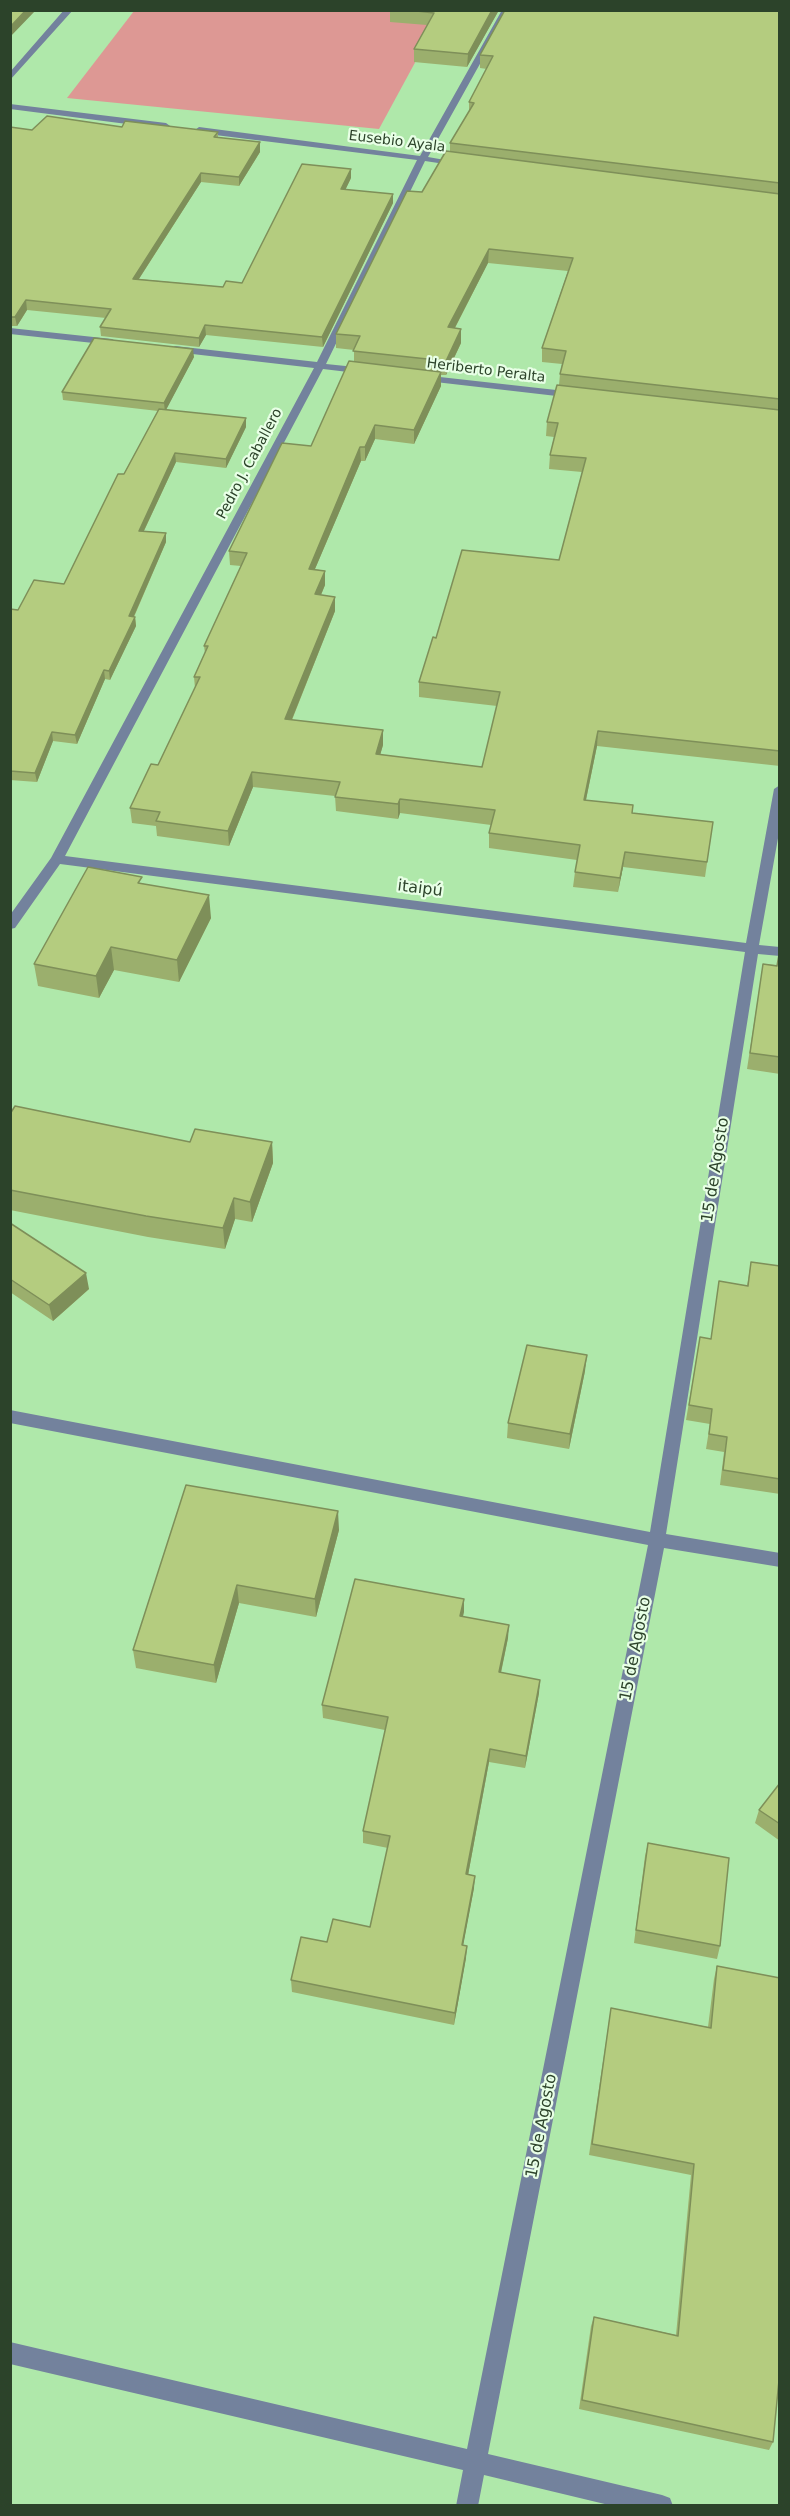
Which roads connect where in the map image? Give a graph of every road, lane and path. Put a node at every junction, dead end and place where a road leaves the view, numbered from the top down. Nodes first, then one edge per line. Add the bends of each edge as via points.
1 (69, 10) edge
2 (506, 10) edge
3 (10, 78) edge
4 (10, 106) edge
5 (175, 127) edge
6 (187, 129) edge
7 (422, 159) junction
8 (470, 165) edge
9 (10, 331) edge
10 (117, 343) edge
11 (165, 348) edge
12 (320, 366) junction
13 (379, 373) edge
14 (414, 377) edge
15 (591, 397) edge
16 (780, 789) edge
17 (57, 859) junction
18 (14, 911) edge
19 (10, 925) edge
20 (752, 948) junction
21 (780, 952) edge
22 (10, 1416) edge
23 (657, 1540) junction
24 (780, 1560) edge
25 (10, 2353) edge
26 (476, 2462) junction
27 (467, 2505) edge
28 (662, 2505) edge

1 - 3 street
2 - 7 street, Pedro J. Caballero
4 - 5 street
6 - 7 street, Eusebio Ayala
7 - 8 street, Eusebio Ayala
7 - 12 street, Pedro J. Caballero
9 - 10 street
11 - 12 street
12 - 13 street
12 - 17 street, Pedro J. Caballero
14 - 15 street, Heriberto Peralta
16 - 20 street, 15 de Agosto
17 - 18 street, Pedro J. Caballero
17 - 20 street, itaipú
18 - 19 street, Pedro J. Caballero
20 - 21 street, itaipú
20 - 23 street, 15 de Agosto
22 - 23 street
23 - 24 street
23 - 26 street, 15 de Agosto
25 - 26 street
26 - 27 street, 15 de Agosto
26 - 28 street

